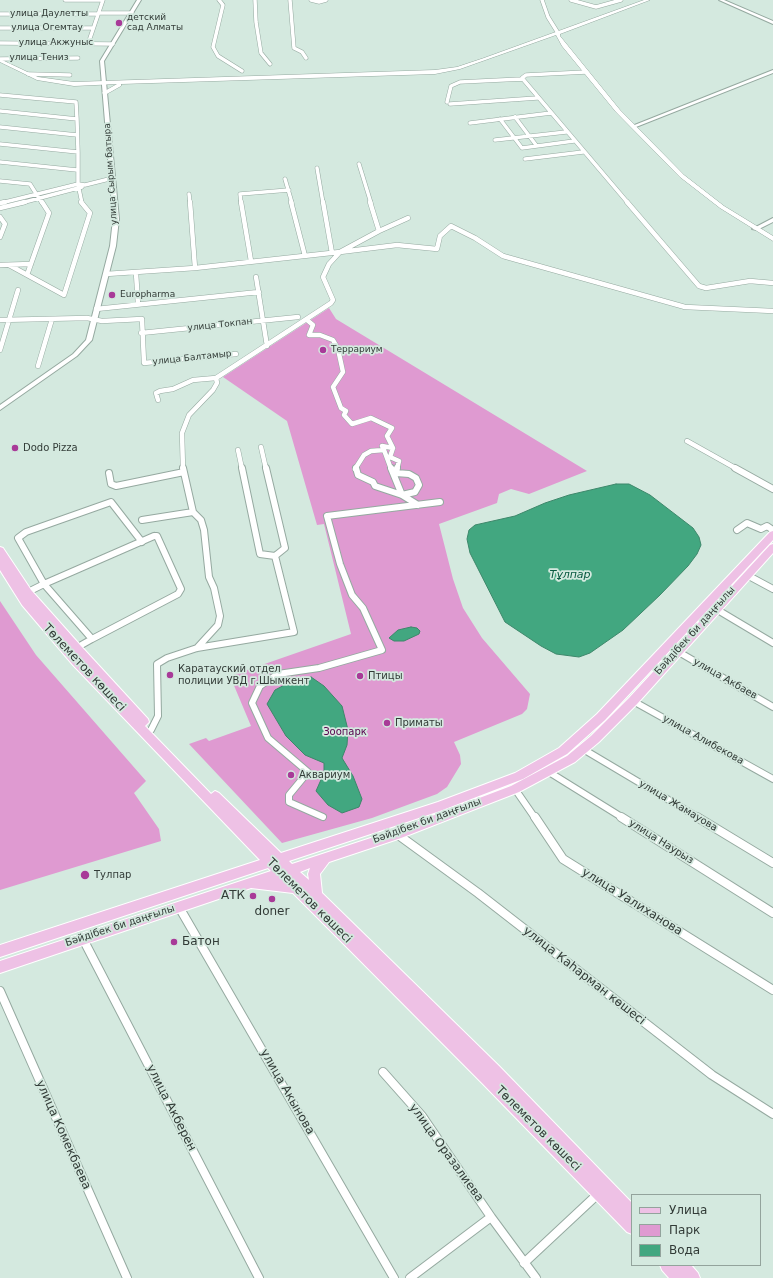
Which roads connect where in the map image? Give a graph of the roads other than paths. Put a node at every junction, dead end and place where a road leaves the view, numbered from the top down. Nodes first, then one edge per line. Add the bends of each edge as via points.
1 (65, 0) edge
2 (103, 0) edge
3 (139, 0) edge
4 (219, 0) edge
5 (255, 0) edge
6 (290, 0) edge
7 (311, 0) edge
8 (326, 0) edge
9 (542, 0) edge
10 (571, 0) edge
11 (621, 0) edge
12 (648, 0) edge
13 (721, 0) edge
14 (98, 13) junction
15 (132, 13) junction
16 (0, 14) edge
17 (773, 23) edge
18 (0, 28) edge
19 (93, 28) junction
20 (558, 33) junction
21 (0, 43) edge
22 (88, 44) junction
23 (113, 44) junction
24 (78, 58) dead end
25 (306, 58) dead end
26 (0, 59) edge
27 (270, 64) dead end
28 (242, 70) dead end
29 (773, 71) edge
30 (586, 72) junction
31 (28, 74) junction
32 (70, 75) dead end
33 (104, 75) junction
34 (522, 79) junction
35 (104, 83) junction
36 (128, 83) junction
37 (86, 84) junction
38 (104, 92) junction
39 (0, 95) edge
40 (537, 98) junction
41 (0, 111) edge
42 (551, 113) junction
43 (515, 118) junction
44 (77, 119) junction
45 (500, 119) junction
46 (470, 123) dead end
47 (636, 126) junction
48 (0, 127) edge
49 (566, 132) junction
50 (77, 135) junction
51 (530, 136) junction
52 (514, 138) junction
53 (494, 140) dead end
54 (574, 141) junction
55 (0, 144) edge
56 (536, 145) junction
57 (78, 152) junction
58 (583, 152) junction
59 (524, 159) dead end
60 (0, 162) edge
61 (358, 164) dead end
62 (317, 168) dead end
63 (77, 170) junction
64 (113, 178) junction
65 (285, 179) dead end
66 (0, 181) edge
67 (78, 187) junction
68 (289, 190) junction
69 (189, 194) dead end
70 (38, 196) junction
71 (0, 203) edge
72 (0, 208) edge
73 (0, 217) edge
74 (408, 218) dead end
75 (773, 220) edge
76 (757, 228) junction
77 (379, 231) junction
78 (773, 234) edge
79 (0, 237) edge
80 (773, 239) edge
81 (340, 252) junction
82 (332, 253) junction
83 (305, 256) junction
84 (251, 261) junction
85 (31, 264) junction
86 (0, 265) edge
87 (9, 265) junction
88 (195, 268) junction
89 (136, 272) junction
90 (106, 274) junction
91 (27, 275) junction
92 (256, 277) dead end
93 (773, 283) edge
94 (18, 290) dead end
95 (259, 292) junction
96 (138, 304) junction
97 (96, 309) junction
98 (773, 311) edge
99 (298, 317) dead end
100 (10, 319) junction
101 (52, 319) junction
102 (0, 320) edge
103 (94, 320) junction
104 (263, 320) junction
105 (307, 320) junction
106 (142, 333) junction
107 (267, 346) junction
108 (0, 350) edge
109 (236, 354) dead end
110 (38, 366) dead end
111 (216, 378) junction
112 (158, 400) dead end
113 (0, 408) edge
114 (687, 441) dead end
115 (261, 447) dead end
116 (393, 448) junction
117 (238, 450) dead end
118 (384, 450) junction
119 (184, 472) junction
120 (109, 473) dead end
121 (773, 489) edge
122 (402, 495) junction
123 (440, 502) dead end
124 (418, 505) junction
125 (193, 512) junction
126 (142, 520) dead end
127 (773, 521) edge
128 (737, 530) dead end
129 (770, 530) edge
130 (773, 530) edge
131 (142, 542) junction
132 (773, 547) edge
133 (0, 550) edge
134 (275, 556) junction
135 (0, 562) edge
136 (743, 573) junction
137 (44, 584) junction
138 (773, 589) edge
139 (28, 592) junction
140 (716, 609) junction
141 (92, 639) junction
142 (773, 643) edge
143 (76, 648) junction
144 (197, 648) junction
145 (677, 652) junction
146 (633, 701) junction
147 (773, 707) edge
148 (151, 730) junction
149 (583, 749) junction
150 (549, 772) junction
151 (773, 779) edge
152 (515, 789) junction
153 (323, 817) dead end
154 (397, 834) junction
155 (327, 857) junction
156 (274, 860) junction
157 (773, 864) edge
158 (285, 871) junction
159 (247, 883) junction
160 (296, 888) junction
161 (316, 894) junction
162 (179, 907) junction
163 (121, 911) junction
164 (773, 913) edge
165 (126, 925) junction
166 (83, 939) junction
167 (0, 951) edge
168 (0, 967) edge
169 (773, 990) edge
170 (0, 991) edge
171 (383, 1072) dead end
172 (773, 1114) edge
173 (601, 1192) junction
174 (631, 1212) edge
175 (491, 1217) junction
176 (631, 1225) edge
177 (524, 1262) junction
178 (676, 1272) edge
179 (127, 1278) edge
180 (259, 1278) edge
181 (394, 1278) edge
182 (410, 1278) edge
183 (536, 1278) edge
184 (692, 1278) edge

1 - 2 street
2 - 14 street
3 - 15 street, улица Сырым батыра
4 - 28 street via 223,5 213,47 218,56
5 - 27 street via 260,53
6 - 25 street via 294,48 302,52
7 - 8 street
9 - 20 street via 548,17
10 - 11 street via 596,7
12 - 20 main road
13 - 17 street
14 - 15 street, улица Даулетты
14 - 16 street, улица Даулетты
14 - 19 street
15 - 23 street, улица Сырым батыра
18 - 19 street, улица Огемтау
19 - 22 street
20 - 30 main road via 564,45
20 - 36 main road via 467,66 435,72
20 - 47 main road
21 - 22 street, улица Акжуныс
22 - 23 street, улица Акжуныс
23 - 33 street, улица Сырым батыра via 102,61
24 - 26 street, улица Тениз
26 - 31 main road
29 - 47 street
30 - 34 street via 526,75
30 - 47 main road
31 - 32 street
31 - 37 main road via 37,78
33 - 35 street, улица Сырым батыра
33 - 36 main road via 108,79
33 - 37 main road
34 - 40 street
34 - 40 street via 460,82 451,86 449,103
35 - 36 main road
35 - 37 main road
35 - 38 street, улица Сырым батыра
36 - 38 main road via 114,86
37 - 38 main road
38 - 64 street, улица Сырым батыра
39 - 44 street via 76,102
40 - 42 street
41 - 44 street
42 - 43 street
42 - 49 street
43 - 45 street
43 - 51 street
44 - 50 street
45 - 46 street
45 - 52 street
47 - 76 main road via 682,176
48 - 50 street
49 - 51 street
49 - 54 street
50 - 57 street
51 - 52 street
51 - 56 street
52 - 53 street
52 - 56 street via 522,148
54 - 56 street
54 - 58 street
55 - 57 street
57 - 63 street
58 - 59 street
58 - 93 street via 699,286 706,288 750,281
60 - 63 street
61 - 77 street
62 - 82 street
63 - 67 street
64 - 67 street
64 - 90 street, улица Сырым батыра via 116,219
65 - 68 street
66 - 70 street via 30,184
67 - 70 street
67 - 91 street via 81,202 90,213 64,295
68 - 83 street
68 - 84 street via 240,194
69 - 88 street
70 - 71 street
70 - 72 street
70 - 85 street via 48,213
73 - 79 street via 5,224
74 - 77 street
75 - 76 street
76 - 78 main road
76 - 80 main road
77 - 81 street
81 - 82 street
81 - 98 street via 397,245 438,249 442,232 451,226 503,256 685,307
81 - 105 street via 329,264 323,278 332,303
82 - 83 street
83 - 84 street
84 - 88 street
85 - 87 street
85 - 91 street
86 - 87 street
87 - 91 street
88 - 89 street
89 - 90 street
89 - 96 street
90 - 97 street, улица Сырым батыра
92 - 95 street
94 - 100 street
95 - 96 street
95 - 104 street
96 - 97 street
97 - 103 street, улица Сырым батыра
99 - 104 street, улица Токпан
100 - 101 street
100 - 102 street
100 - 108 street
101 - 103 street
101 - 110 street
103 - 106 street, улица Балтамыр via 142,319
103 - 113 street, улица Сырым батыра via 89,340 80,350
104 - 106 street, улица Токпан
104 - 107 street
105 - 107 street
105 - 116 street via 313,325 309,336 320,335 333,340 338,348 343,372 333,387 341,408 346,411 344,416 352,424 371,418 392,428 387,436
106 - 109 street, улица Балтамыр via 144,363
107 - 111 street
111 - 112 street via 194,380 156,393
111 - 119 street via 217,383 213,390 186,421 182,433
114 - 121 street
115 - 134 street via 285,548
116 - 118 street via 382,446
116 - 122 street via 390,456 399,461 396,473 409,474 416,478 419,485 416,492
117 - 134 street via 260,554
118 - 122 street
118 - 122 street via 371,451 364,455 355,469 358,475 373,482 375,486
119 - 120 street via 116,486 111,484
119 - 125 street
122 - 124 street
123 - 124 street
124 - 153 street via 328,516 340,564 352,595 363,608 382,650 319,668 278,674 260,686 252,703 268,738 308,772 289,795 289,802
125 - 126 street
125 - 144 street via 201,520 209,577 220,616 218,625
127 - 129 street
128 - 129 street via 747,523
129 - 130 street
129 - 136 main road, Бәйдібек би даңғылы
131 - 137 street
131 - 137 street via 111,502 26,532 18,538
131 - 141 street via 157,536 180,589 178,594
132 - 136 main road, Бәйдібек би даңғылы
133 - 139 main road, Төлеметов көшесі
134 - 144 street via 294,632
135 - 156 main road, Төлеметов көшесі via 25,602 47,629
136 - 138 street
136 - 140 main road, Бәйдібек би даңғылы
136 - 156 main road, Бәйдібек би даңғылы via 601,717 557,755 519,776 440,806
137 - 139 street
137 - 141 street
139 - 143 main road, Төлеметов көшесі
140 - 142 street
140 - 145 main road, Бәйдібек би даңғылы
141 - 143 street
143 - 148 main road, Төлеметов көшесі
144 - 148 street via 157,664 158,716
145 - 146 main road, Бәйдібек би даңғылы
145 - 147 street, улица Акбаев
146 - 149 main road, Бәйдібек би даңғылы
146 - 151 street, улица Алибекова
148 - 156 main road, Төлеметов көшесі
149 - 150 main road, Бәйдібек би даңғылы
149 - 157 street, улица Жамауова
150 - 152 main road, Бәйдібек би даңғылы
150 - 164 street, улица Наурыз
152 - 154 main road, Бәйдібек би даңғылы
152 - 169 street, улица Уалиханова via 563,859
154 - 155 main road, Бәйдібек би даңғылы
154 - 172 street, улица Каһарман көшесі via 478,893 712,1075
155 - 158 main road, Бәйдібек би даңғылы
155 - 161 main road via 316,868 314,874
156 - 158 main road, Төлеметов көшесі
156 - 163 main road, Бәйдібек би даңғылы
158 - 159 main road, Бәйдібек би даңғылы
158 - 160 main road, Төлеметов көшесі
158 - 161 main road, Төлеметов көшесі
159 - 160 main road
159 - 162 main road, Бәйдібек би даңғылы
160 - 173 main road, Төлеметов көшесі
161 - 174 main road, Төлеметов көшесі
162 - 165 main road, Бәйдібек би даңғылы
162 - 181 street, улица Акынова
163 - 165 main road
163 - 167 main road, Бәйдібек би даңғылы
165 - 166 main road, Бәйдібек би даңғылы
166 - 168 main road, Бәйдібек би даңғылы
166 - 180 street, улица Акберен
170 - 179 street, улица Комекбаева
171 - 175 street, улица Оразалиева via 422,1116
173 - 176 main road, Төлеметов көшесі
173 - 177 street
175 - 177 street, улица Оразалиева
175 - 182 street
177 - 183 street, улица Оразалиева
178 - 184 main road

